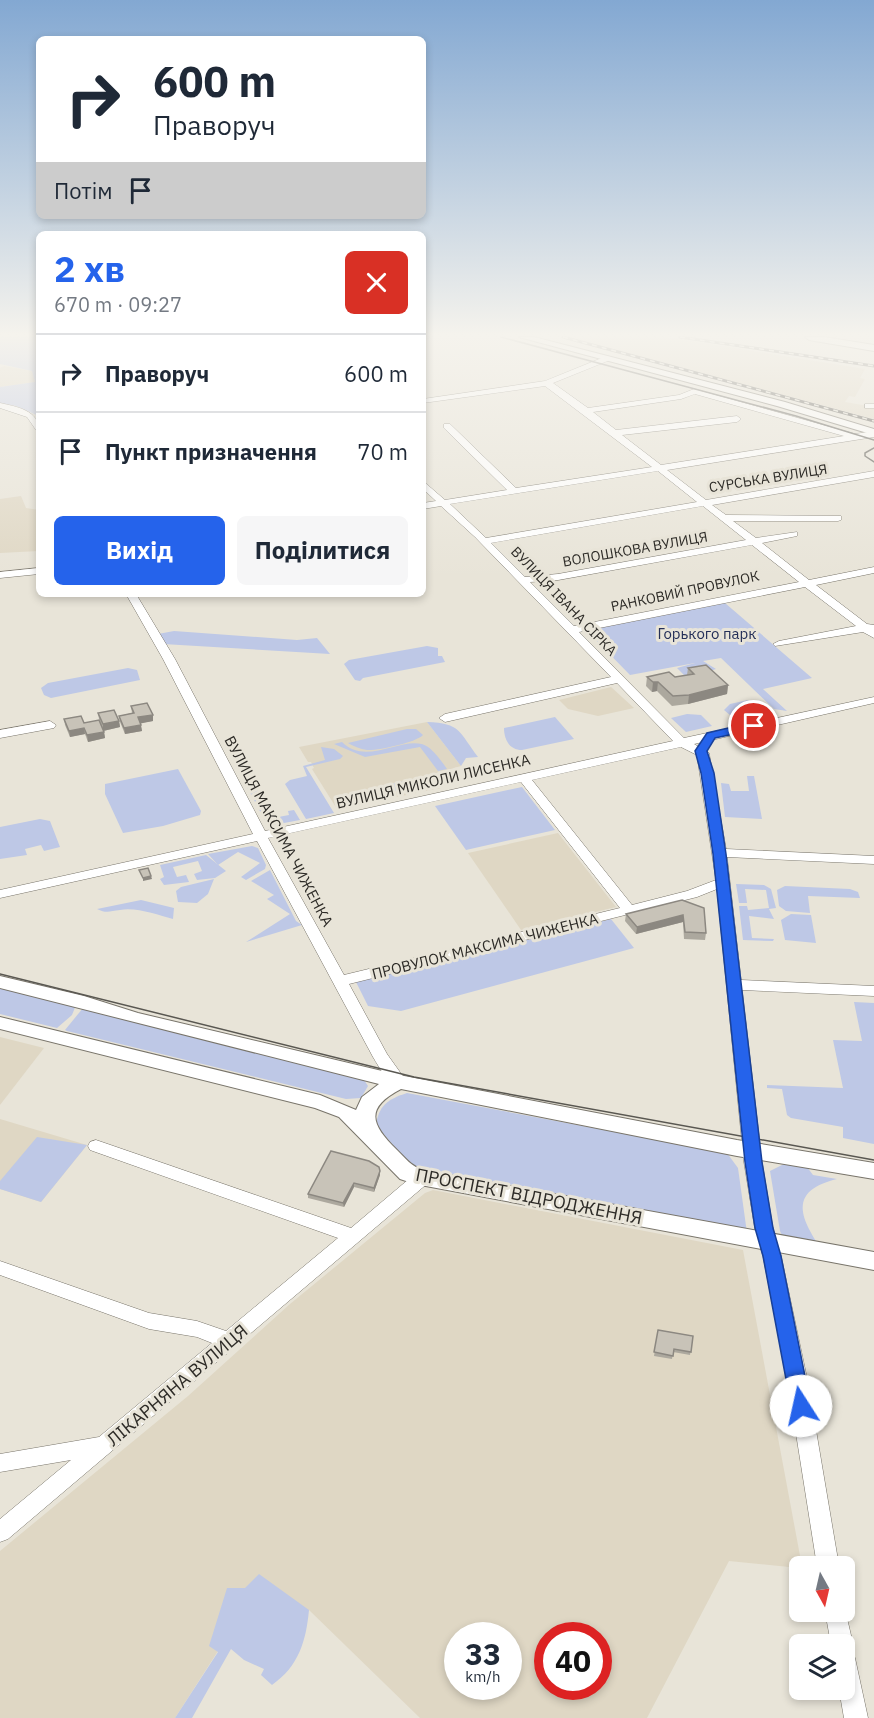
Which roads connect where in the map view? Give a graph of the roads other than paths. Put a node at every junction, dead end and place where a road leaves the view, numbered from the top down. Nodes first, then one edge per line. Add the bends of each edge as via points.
1 (594, 417) edge
2 (786, 417) edge
3 (818, 417) edge
4 (737, 419) dead end
5 (447, 426) dead end
6 (613, 433) junction
7 (874, 433) edge
8 (859, 438) junction
9 (874, 443) edge
10 (657, 469) junction
11 (874, 474) edge
12 (426, 487) edge
13 (514, 491) junction
14 (443, 503) junction
15 (701, 503) junction
16 (426, 506) edge
17 (721, 518) junction
18 (838, 518) dead end
19 (794, 534) dead end
20 (483, 541) junction
21 (752, 542) junction
22 (874, 570) edge
23 (36, 571) edge
24 (0, 575) edge
25 (522, 580) junction
26 (806, 582) junction
27 (133, 597) edge
28 (571, 630) junction
29 (871, 630) edge
30 (779, 644) dead end
31 (619, 679) junction
32 (874, 699) edge
33 (445, 718) dead end
34 (50, 725) dead end
35 (0, 734) edge
36 (711, 735) junction
37 (681, 742) junction
38 (701, 751) junction
39 (523, 777) junction
40 (261, 837) junction
41 (720, 854) junction
42 (874, 860) edge
43 (723, 882) junction
44 (0, 894) edge
45 (692, 894) junction
46 (726, 904) junction
47 (629, 910) junction
48 (341, 981) junction
49 (0, 982) edge
50 (733, 985) junction
51 (874, 991) edge
52 (0, 1023) edge
53 (399, 1082) junction
54 (372, 1139) junction
55 (96, 1146) dead end
56 (754, 1151) junction
57 (874, 1171) edge
58 (422, 1178) junction
59 (351, 1235) junction
60 (768, 1241) junction
61 (874, 1261) edge
62 (0, 1268) edge
63 (225, 1345) junction
64 (106, 1445) junction
65 (0, 1463) edge
66 (0, 1532) edge
67 (826, 1556) edge
68 (852, 1700) edge
69 (856, 1718) edge

1 - 6 street
2 - 8 street
3 - 7 main road
4 - 6 street
5 - 13 street
6 - 10 street
7 - 8 street
8 - 9 street
8 - 10 street
10 - 13 street
10 - 15 street
11 - 15 street, СУРСЬКА ВУЛИЦЯ
12 - 14 street, ВУЛИЦЯ ІВАНА СІРКА
13 - 14 street
14 - 16 street
14 - 20 street, ВУЛИЦЯ ІВАНА СІРКА
15 - 17 street
15 - 20 street, СУРСЬКА ВУЛИЦЯ
17 - 18 street
17 - 21 street
19 - 21 street, ВОЛОШКОВА ВУЛИЦЯ
20 - 25 street, ВУЛИЦЯ ІВАНА СІРКА
21 - 25 street, ВОЛОШКОВА ВУЛИЦЯ
21 - 26 street
22 - 26 street, РАНКОВИЙ ПРОВУЛОК
23 - 24 street
25 - 28 street, ВУЛИЦЯ ІВАНА СІРКА
26 - 28 street, РАНКОВИЙ ПРОВУЛОК
26 - 29 street
27 - 40 street, ВУЛИЦЯ МАКСИМА ЧИЖЕНКА
28 - 31 street, ВУЛИЦЯ ІВАНА СІРКА
29 - 30 street
31 - 33 street
31 - 37 street, ВУЛИЦЯ ІВАНА СІРКА
32 - 36 street, ВУЛИЦЯ МИКОЛИ ЛИСЕНКА
34 - 35 street
36 - 37 street, ВУЛИЦЯ МИКОЛИ ЛИСЕНКА
36 - 38 street
37 - 38 street
37 - 39 street, ВУЛИЦЯ МИКОЛИ ЛИСЕНКА
38 - 41 street
39 - 40 street, ВУЛИЦЯ МИКОЛИ ЛИСЕНКА
39 - 47 street
40 - 44 street, ВУЛИЦЯ МИКОЛИ ЛИСЕНКА
40 - 48 street, ВУЛИЦЯ МАКСИМА ЧИЖЕНКА
41 - 42 street
41 - 43 street
43 - 45 street, ПРОВУЛОК МАКСИМА ЧИЖЕНКА
43 - 46 street
45 - 46 street via 712,892
45 - 47 street, ПРОВУЛОК МАКСИМА ЧИЖЕНКА
46 - 50 street
47 - 48 street, ПРОВУЛОК МАКСИМА ЧИЖЕНКА
48 - 53 street, ВУЛИЦЯ МАКСИМА ЧИЖЕНКА via 381,1057
49 - 53 main road
50 - 51 street
50 - 56 street
52 - 54 main road, ПРОСПЕКТ ВІДРОДЖЕННЯ via 320,1102 346,1112
53 - 54 main road via 376,1093 364,1108
53 - 56 main road
54 - 58 main road, ПРОСПЕКТ ВІДРОДЖЕННЯ via 407,1173
55 - 59 street
56 - 57 main road
56 - 60 street
58 - 59 street, ЛІКАРНЯНА ВУЛИЦЯ
58 - 60 main road, ПРОСПЕКТ ВІДРОДЖЕННЯ
59 - 63 street, ЛІКАРНЯНА ВУЛИЦЯ
60 - 61 main road, ПРОСПЕКТ ВІДРОДЖЕННЯ
60 - 67 street via 798,1383
62 - 63 street via 149,1321 218,1336
63 - 64 street, ЛІКАРНЯНА ВУЛИЦЯ
64 - 65 street
64 - 66 street, ЛІКАРНЯНА ВУЛИЦЯ
68 - 69 street

